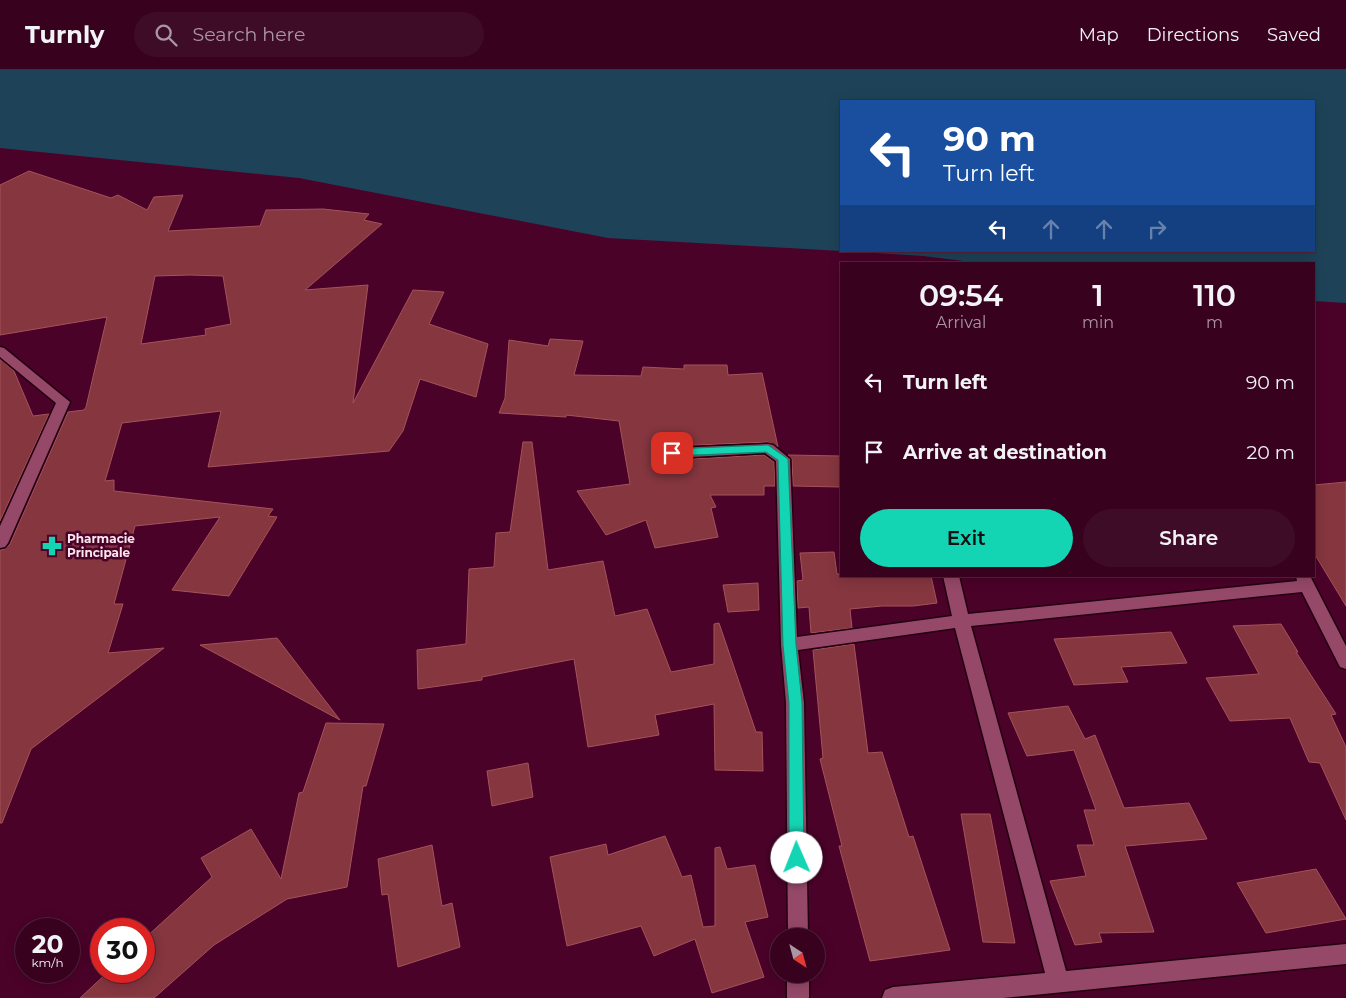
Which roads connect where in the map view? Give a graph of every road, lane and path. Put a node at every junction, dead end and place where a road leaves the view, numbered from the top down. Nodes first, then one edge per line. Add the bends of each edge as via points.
1 (0, 351) edge
2 (672, 453) dead end
3 (0, 543) edge
4 (951, 577) edge
5 (1305, 581) edge
6 (961, 621) junction
7 (789, 645) junction
8 (1346, 662) edge
9 (798, 928) edge
10 (1346, 954) edge
11 (1058, 982) junction
12 (798, 983) edge
13 (798, 998) edge
14 (894, 998) edge

1 - 3 street via 63,402
2 - 7 street via 768,448 783,459
4 - 6 street
5 - 6 street
5 - 8 street
6 - 7 street
6 - 11 street
7 - 9 street via 795,703
10 - 11 street
11 - 14 street
12 - 13 street

